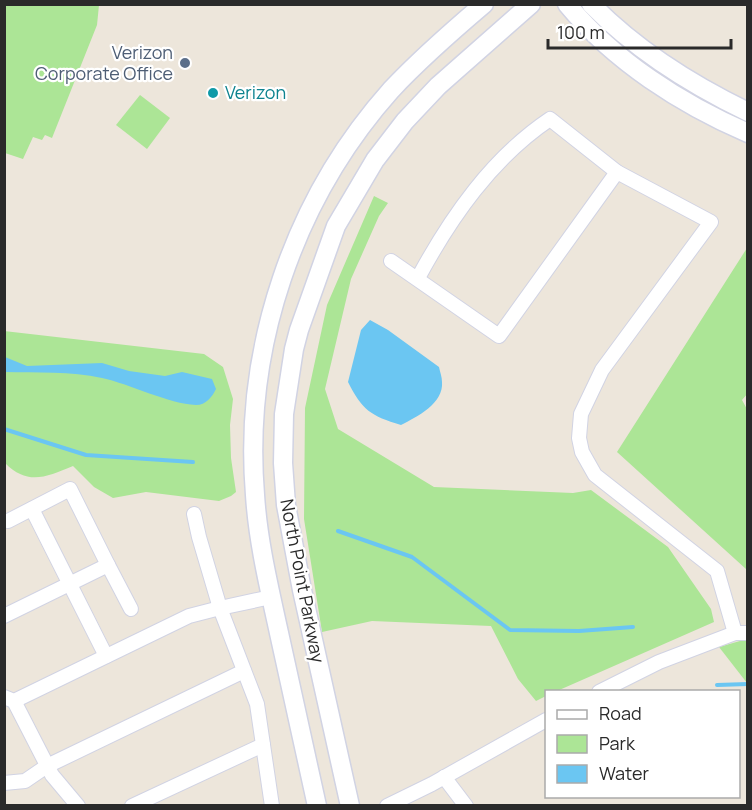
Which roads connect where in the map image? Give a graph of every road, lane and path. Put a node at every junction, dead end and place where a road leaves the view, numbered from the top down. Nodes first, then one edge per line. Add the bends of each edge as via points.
1 (484, 4) edge
2 (531, 4) edge
3 (567, 4) edge
4 (591, 4) edge
5 (747, 112) edge
6 (747, 133) edge
7 (617, 172) junction
8 (309, 211) junction
9 (336, 226) junction
10 (391, 261) dead end
11 (418, 278) junction
12 (33, 508) junction
13 (194, 514) dead end
14 (6, 519) edge
15 (108, 565) junction
16 (70, 584) junction
17 (302, 590) junction
18 (271, 597) junction
19 (220, 608) junction
20 (131, 609) dead end
21 (4, 616) edge
22 (741, 633) edge
23 (106, 657) junction
24 (244, 671) junction
25 (603, 690) edge
26 (9, 699) edge
27 (545, 721) edge
28 (263, 745) junction
29 (307, 761) junction
30 (47, 766) junction
31 (444, 777) junction
32 (4, 783) edge
33 (78, 806) edge
34 (132, 806) edge
35 (272, 806) edge
36 (306, 806) edge
37 (317, 806) edge
38 (350, 806) edge
39 (387, 806) edge
40 (466, 806) edge

1 - 8 street, North Point Parkway via 432,48 390,92 334,167
2 - 9 street, North Point Parkway via 438,86 405,121 375,160
3 - 6 street via 593,32 649,78
4 - 5 street via 659,62
7 - 11 street via 550,119 498,162 442,235
7 - 11 street via 499,336
7 - 22 street via 711,222 602,370 581,414 582,452 595,475 717,571
8 - 9 street
8 - 18 street, North Point Parkway via 273,309 255,405 255,498
9 - 17 street, North Point Parkway via 299,330 284,414 286,505
10 - 11 street
12 - 14 street
12 - 15 street via 70,489
12 - 16 street
13 - 19 street
15 - 16 street
15 - 20 street
16 - 21 street
16 - 23 street
17 - 18 street
17 - 38 street, North Point Parkway
18 - 19 street
18 - 29 street, North Point Parkway
19 - 23 street via 189,616
19 - 24 street
22 - 25 street via 659,662
23 - 26 street
24 - 28 street via 257,704
24 - 30 street
26 - 30 street
27 - 31 street
28 - 34 street
28 - 35 street
29 - 36 street
29 - 37 street, North Point Parkway
30 - 32 street via 26,781
30 - 33 street
31 - 39 street
31 - 40 street

